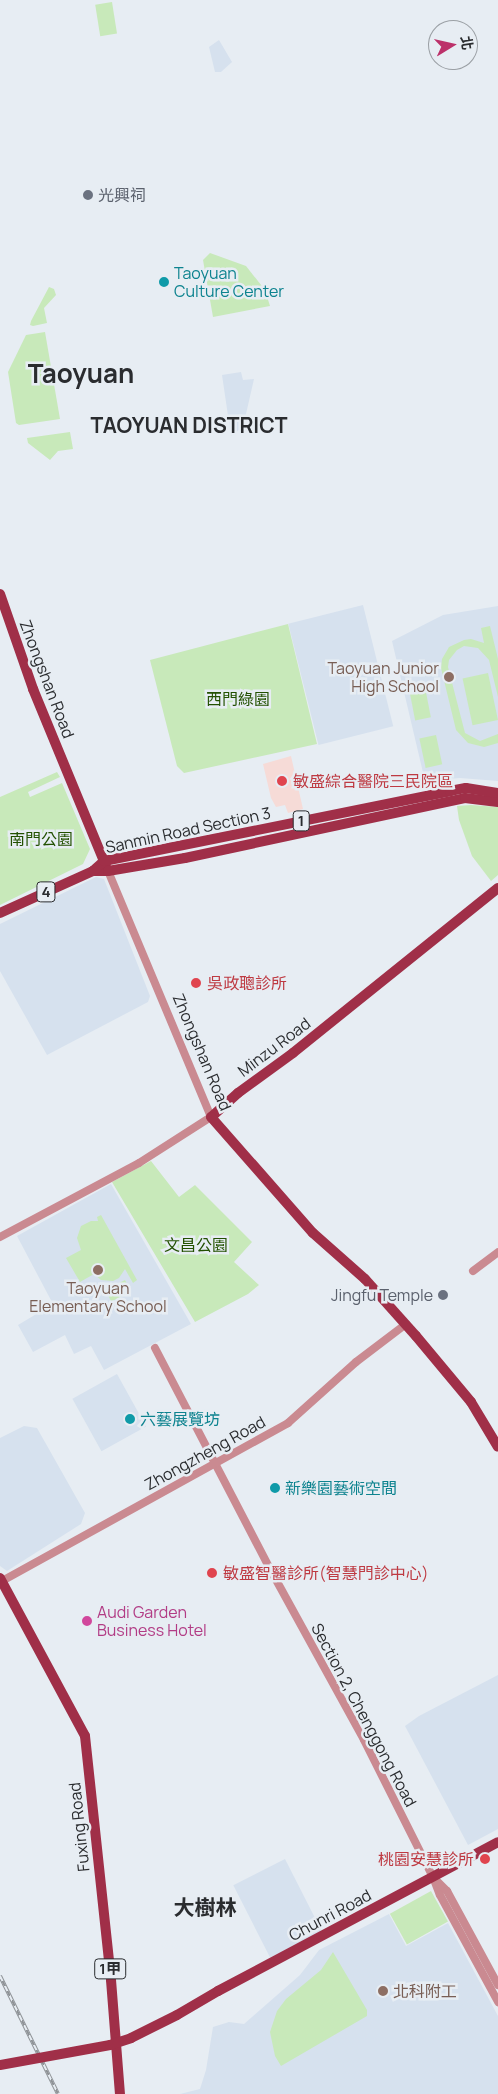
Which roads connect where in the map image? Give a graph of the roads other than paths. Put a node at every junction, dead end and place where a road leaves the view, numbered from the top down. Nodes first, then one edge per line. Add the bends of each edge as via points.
1 (0, 594) edge
2 (498, 793) edge
3 (498, 802) edge
4 (104, 861) junction
5 (93, 871) junction
6 (108, 871) junction
7 (498, 888) edge
8 (0, 914) edge
9 (211, 1117) junction
10 (0, 1237) edge
11 (498, 1252) edge
12 (474, 1271) dead end
13 (406, 1324) junction
14 (155, 1348) dead end
15 (498, 1447) edge
16 (214, 1462) junction
17 (1, 1579) edge
18 (498, 1842) edge
19 (433, 1877) junction
20 (498, 1984) edge
21 (498, 2002) edge
22 (0, 2065) edge
23 (120, 2094) edge

1 - 4 main road, Zhongshan Road via 32,689
2 - 4 main road, Sanmin Road Section 3 / 1 via 466,788
3 - 6 main road, Sanmin Road Section 3 / 1 via 465,798 238,847
4 - 5 main road, Sanmin Road Section 3
4 - 6 main road, Zhongshan Road
5 - 6 main road, Sanmin Road Section 3 / 1
5 - 8 main road, Sanmin Road Section 3 / 4
6 - 9 street, Zhongshan Road
7 - 9 main road, Minzu Road
9 - 10 street, Minzu Road via 139,1163
9 - 13 main road, Zhongshan Road via 313,1233 364,1279
11 - 12 street
13 - 15 main road, Zhongshan Road via 471,1402
13 - 16 street, Zhongzheng Road via 356,1362 288,1423
14 - 16 street, Section 2, Chenggong Road
16 - 17 street, Zhongzheng Road via 99,1529
16 - 19 street, Section 2, Chenggong Road via 364,1740
17 - 23 main road, Fuxing Road / 1甲 via 85,1736
18 - 19 main road, Chunri Road
19 - 20 street, Section 2, Chenggong Road via 447,1891
19 - 21 street, Section 2, Chenggong Road
19 - 22 main road, Chunri Road, bridge via 131,2038 110,2045

